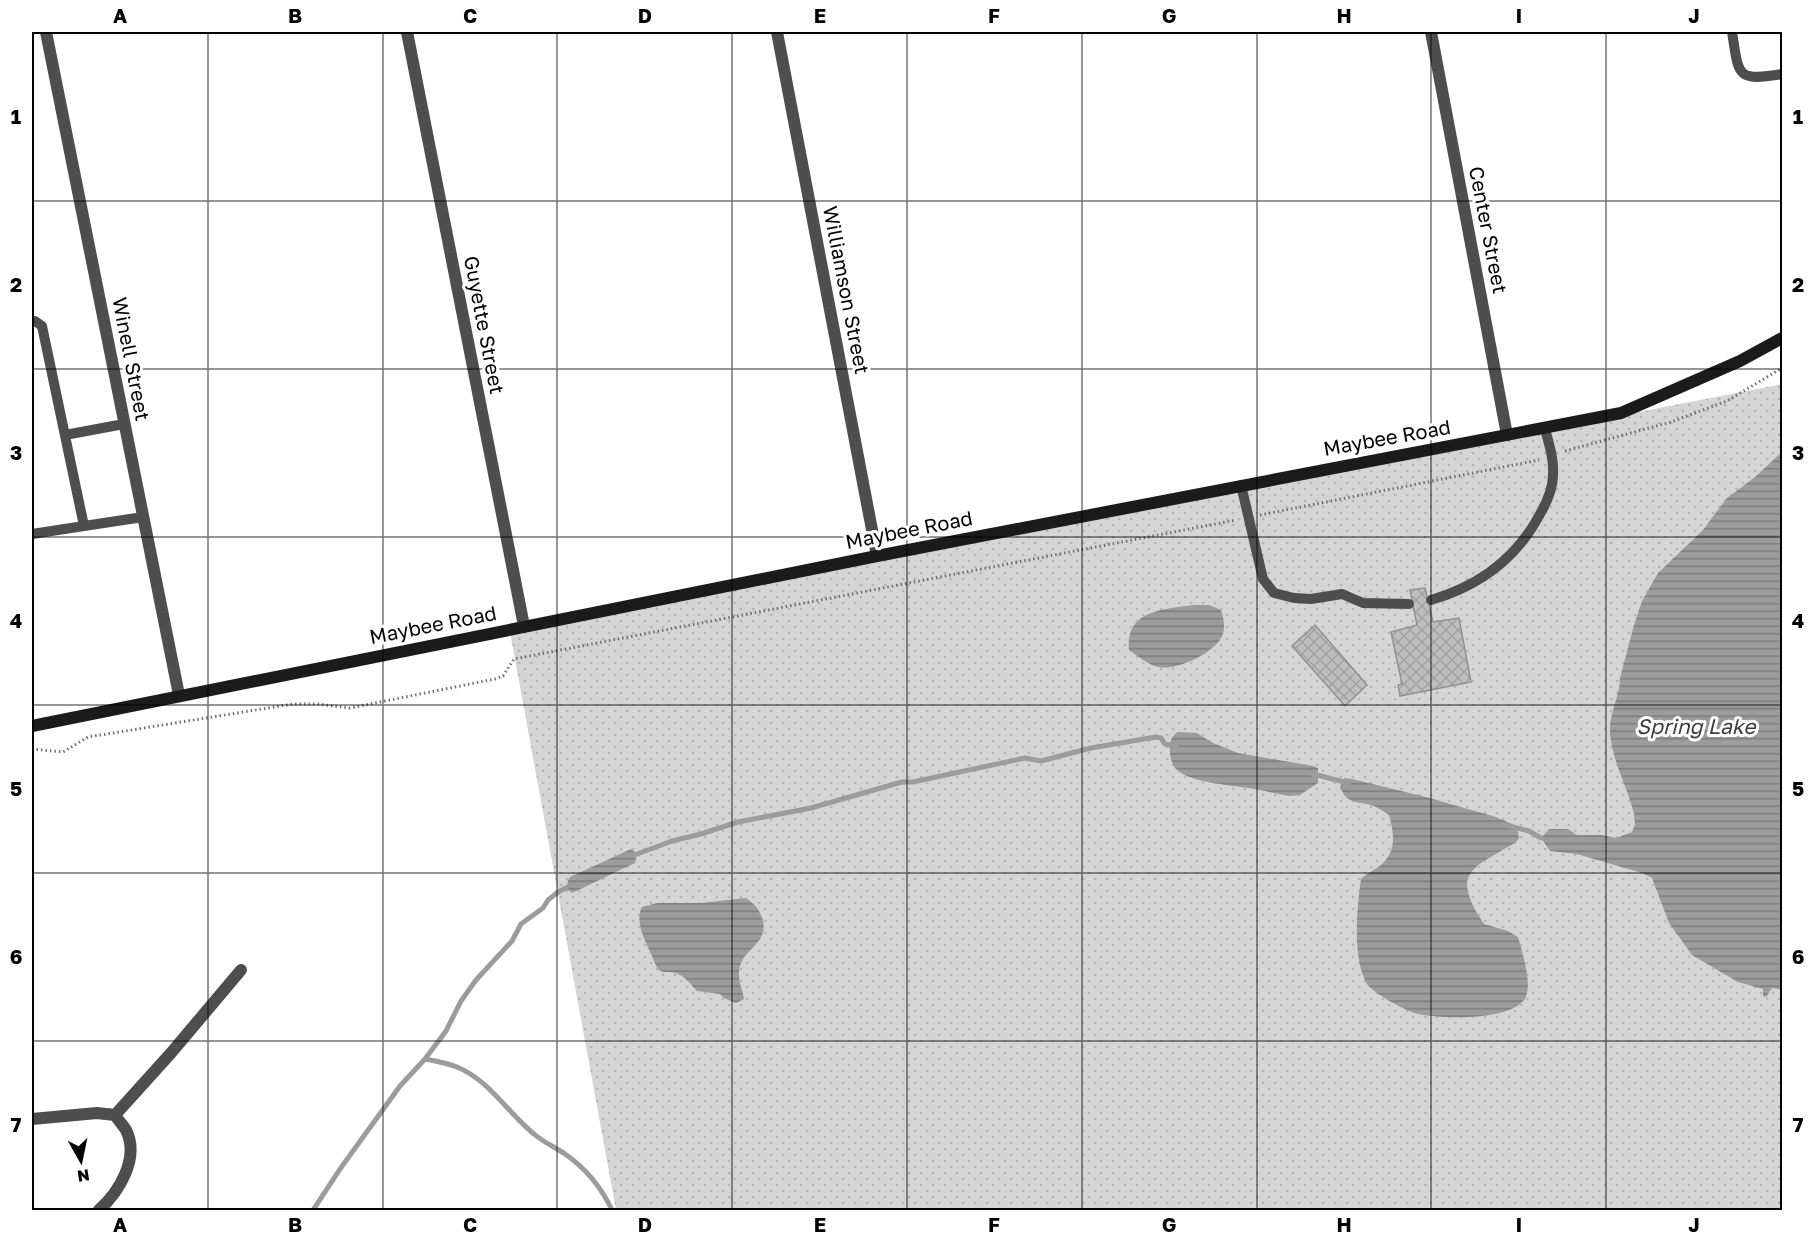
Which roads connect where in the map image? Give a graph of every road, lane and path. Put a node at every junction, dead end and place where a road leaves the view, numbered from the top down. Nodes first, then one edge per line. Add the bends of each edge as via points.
1 (46, 32) edge
2 (407, 32) edge
3 (777, 32) edge
4 (1431, 32) edge
5 (1732, 32) edge
6 (1782, 74) edge
7 (32, 322) edge
8 (1782, 338) edge
9 (1782, 368) edge
10 (124, 424) junction
11 (1545, 429) junction
12 (65, 435) junction
13 (1507, 435) junction
14 (1551, 455) junction
15 (1241, 485) junction
16 (143, 517) junction
17 (1248, 517) junction
18 (84, 526) junction
19 (32, 534) edge
20 (878, 556) junction
21 (1431, 600) dead end
22 (1409, 604) dead end
23 (524, 626) junction
24 (179, 695) junction
25 (32, 726) edge
26 (32, 749) edge
27 (241, 970) dead end
28 (115, 1115) junction
29 (32, 1119) edge
30 (99, 1210) edge

1 - 10 street, Winell Street
2 - 23 street, Guyette Street
3 - 20 street, Williamson Street
4 - 13 street, Center Street
5 - 6 lane via 1737,67 1744,75 1758,78
7 - 12 lane via 42,326
8 - 11 main road, Maybee Road via 1740,361 1621,413
9 - 14 path via 1718,405
10 - 12 lane
10 - 16 street, Winell Street
11 - 13 main road, Maybee Road
11 - 14 lane
12 - 18 lane
13 - 15 main road, Maybee Road
14 - 17 path
14 - 21 lane via 1553,476 1548,500 1520,546 1474,583
15 - 17 lane
15 - 20 main road, Maybee Road
16 - 18 lane
16 - 24 street, Winell Street
17 - 22 lane via 1263,579 1274,593 1311,599 1342,594 1363,603
17 - 26 path via 514,659 503,676 495,679 350,708 293,704 88,737 63,752
18 - 19 lane
20 - 23 main road, Maybee Road
23 - 24 main road, Maybee Road
24 - 25 main road, Maybee Road
27 - 28 street
28 - 29 street
28 - 30 street via 127,1131 129,1159 124,1178

